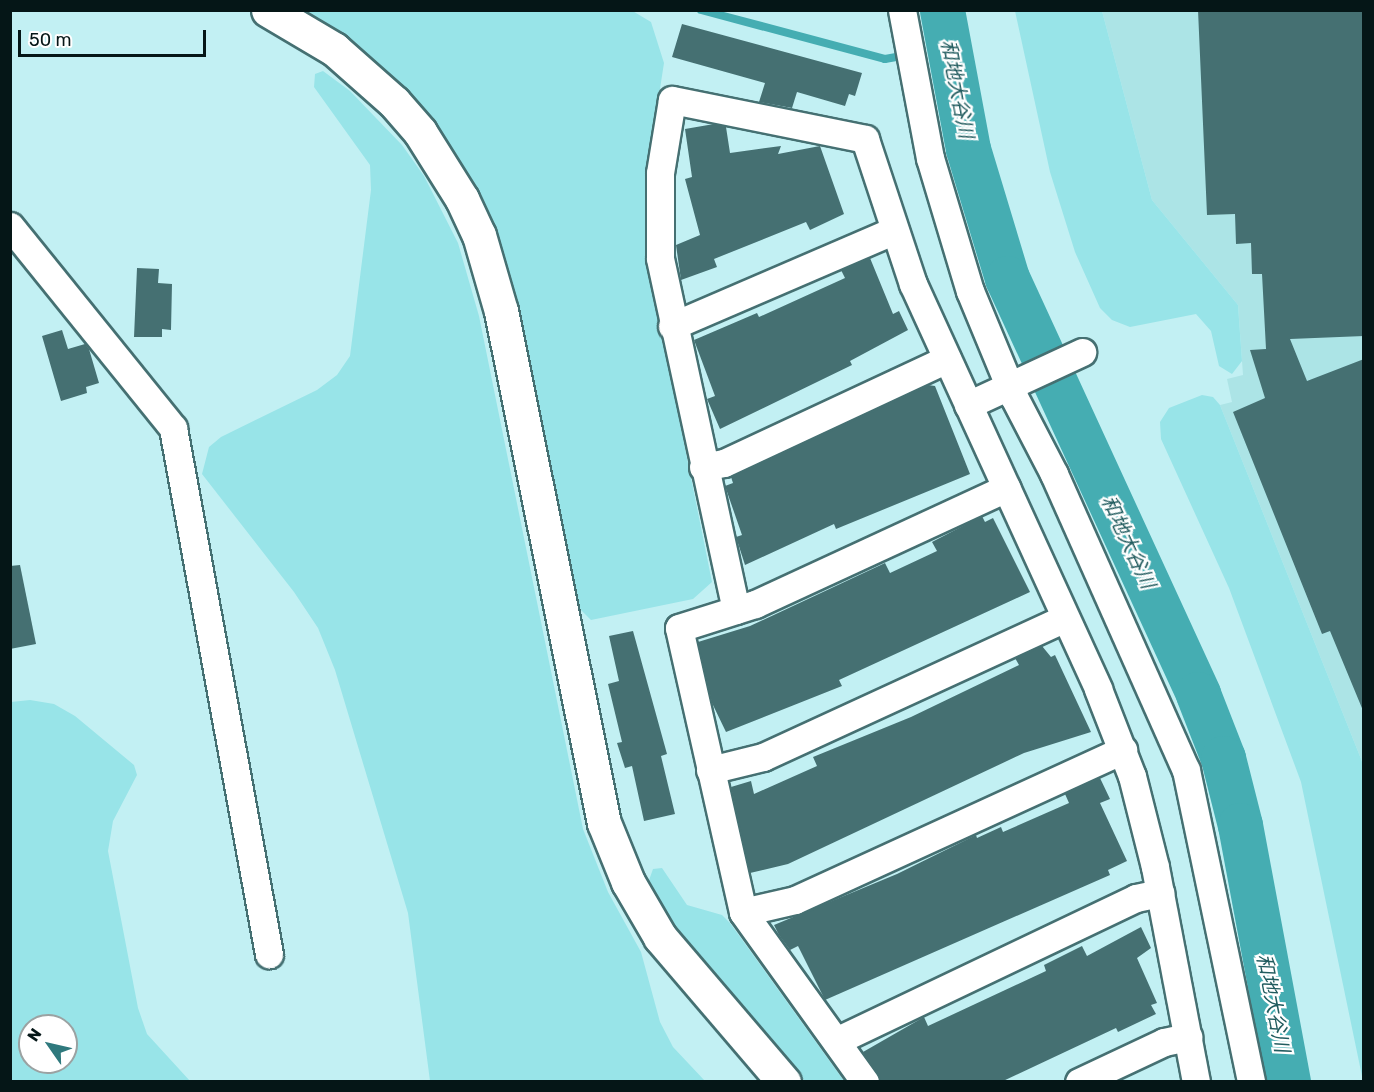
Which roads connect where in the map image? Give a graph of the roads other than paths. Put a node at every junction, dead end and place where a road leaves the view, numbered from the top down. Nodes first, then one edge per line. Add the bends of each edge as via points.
1 (268, 10) edge
2 (902, 10) edge
3 (10, 226) edge
4 (893, 231) junction
5 (672, 326) junction
6 (1079, 353) dead end
7 (947, 359) junction
8 (1012, 384) junction
9 (968, 405) junction
10 (703, 467) junction
11 (1006, 488) junction
12 (736, 610) junction
13 (1065, 618) junction
14 (1123, 750) junction
15 (710, 770) junction
16 (1161, 893) junction
17 (742, 912) junction
18 (269, 954) dead end
19 (1188, 1037) junction
20 (836, 1041) junction
21 (784, 1082) edge
22 (865, 1082) edge
23 (1078, 1082) edge
24 (1196, 1082) edge
25 (1251, 1082) edge

1 - 21 street via 334,49 394,102 420,132 462,199 482,244 501,311 595,792 608,833 628,882 660,937
2 - 8 street via 920,113 942,203 970,291
3 - 18 street via 173,428
4 - 5 street
4 - 5 street via 865,139 672,100 658,215
4 - 7 street
5 - 10 street
6 - 8 street
7 - 9 street
7 - 10 street via 724,462
8 - 9 street
8 - 25 street via 1186,771
9 - 11 street
10 - 12 street
11 - 12 street
11 - 13 street
12 - 15 street via 679,628
13 - 14 street
13 - 15 street via 763,757
14 - 16 street
14 - 17 street via 795,900
15 - 17 street
16 - 19 street
16 - 20 street via 1136,898
17 - 20 street
19 - 23 street via 1164,1042
19 - 24 street
20 - 22 street

